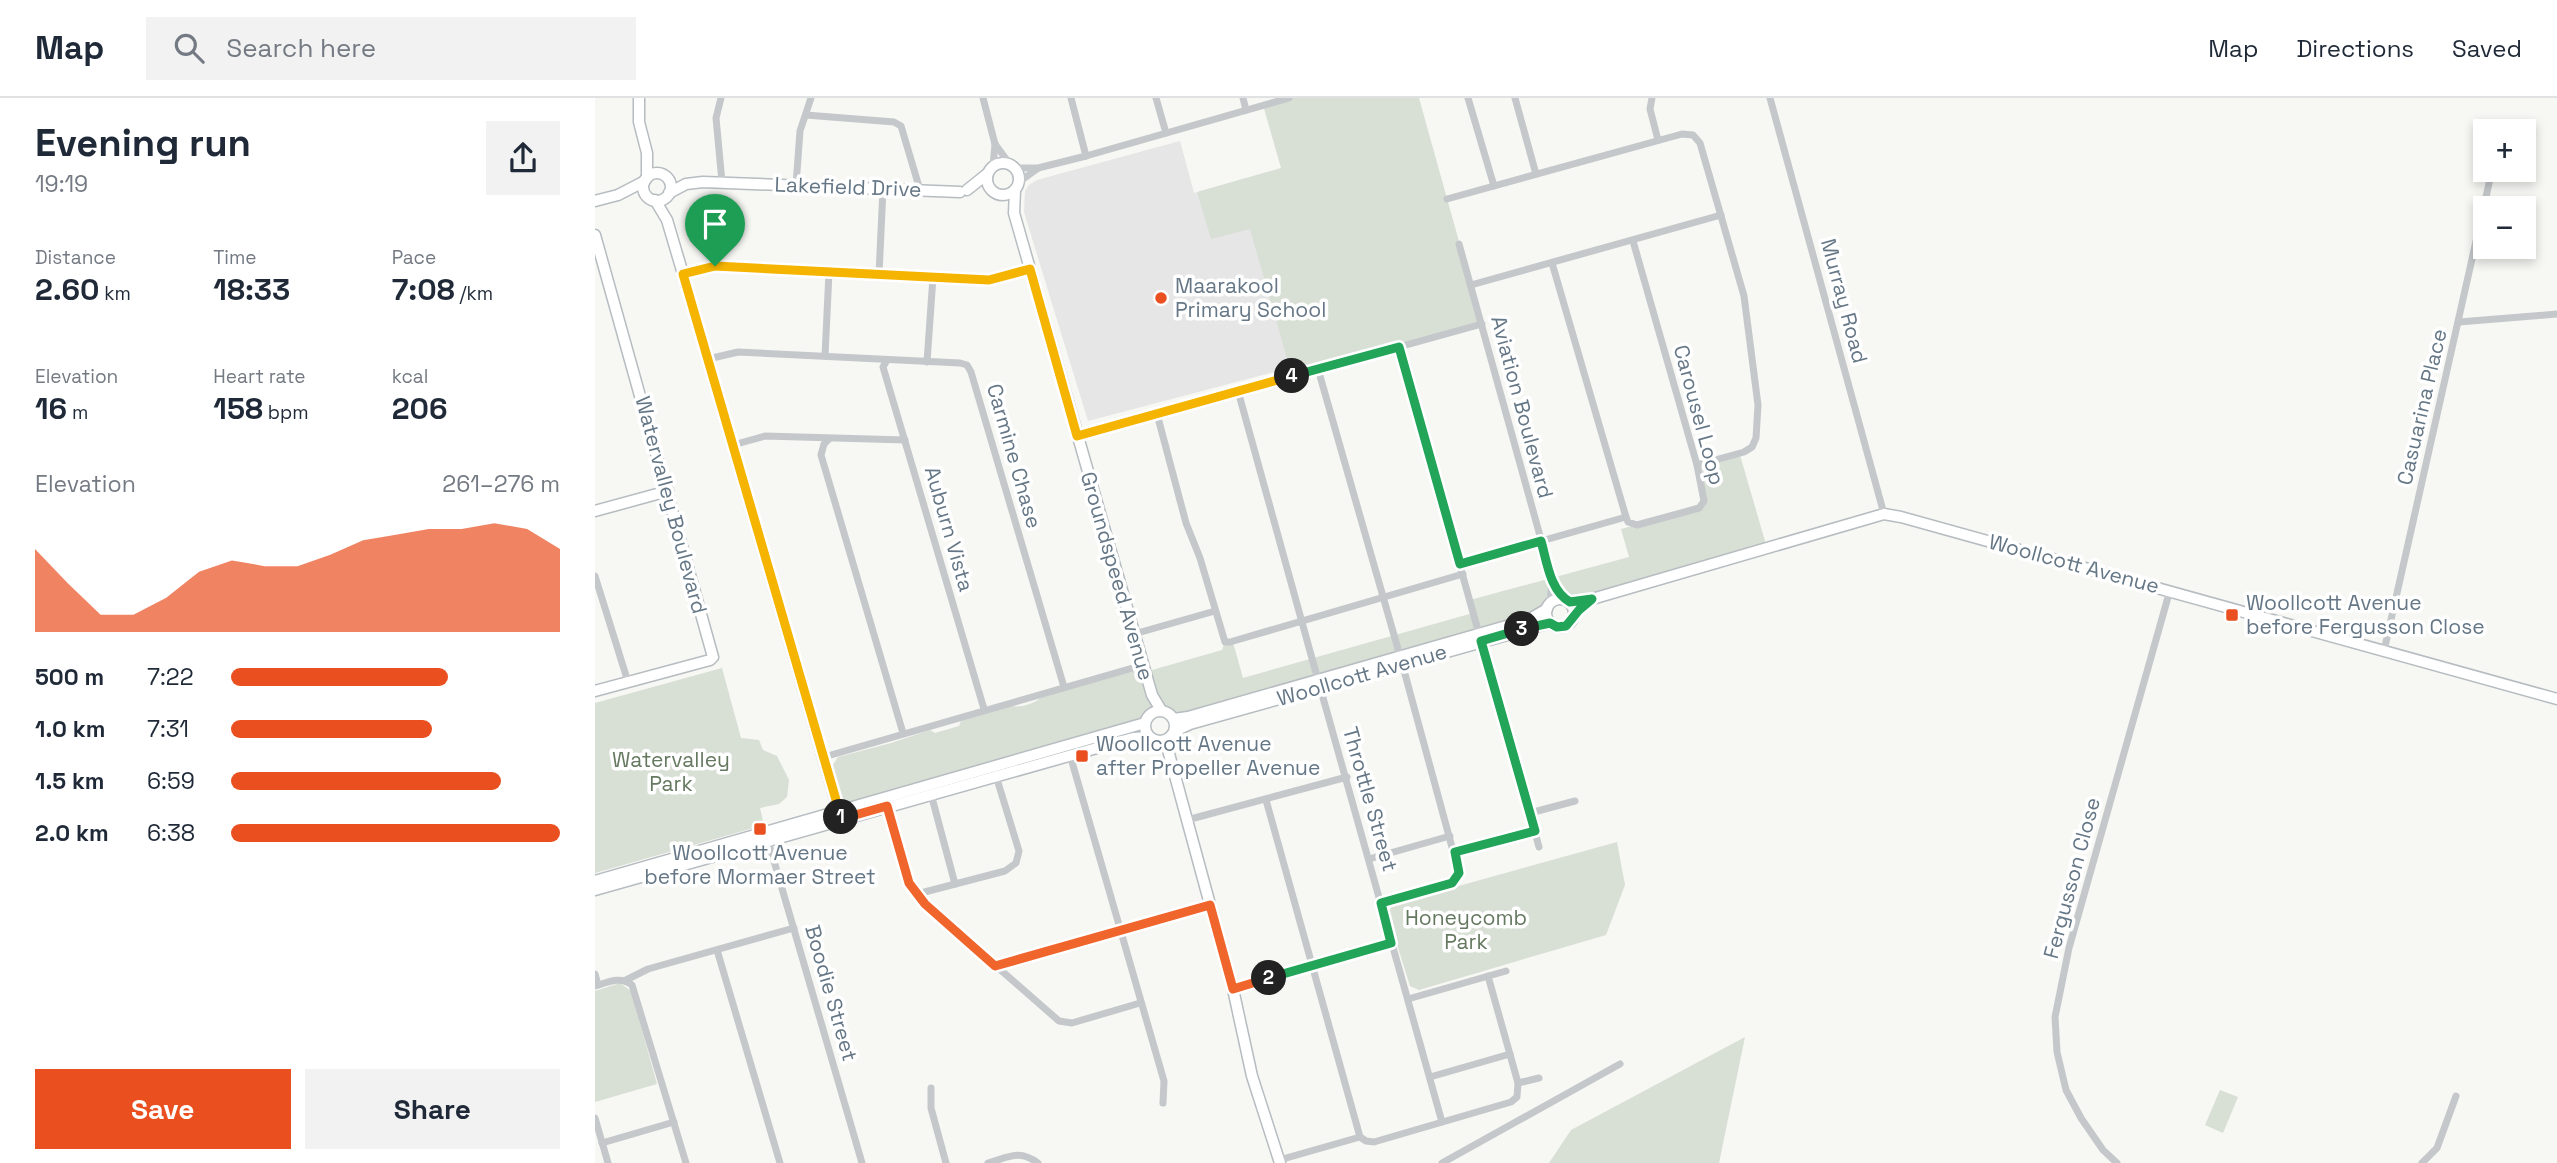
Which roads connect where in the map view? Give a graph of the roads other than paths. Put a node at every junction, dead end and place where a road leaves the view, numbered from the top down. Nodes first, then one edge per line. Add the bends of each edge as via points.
1 (639, 98) edge
2 (721, 98) edge
3 (810, 98) edge
4 (983, 98) edge
5 (1070, 98) edge
6 (1156, 98) edge
7 (1243, 98) edge
8 (1289, 98) edge
9 (1468, 98) edge
10 (1515, 98) edge
11 (1652, 98) edge
12 (1770, 98) edge
13 (1246, 110) junction
14 (806, 115) junction
15 (1166, 133) junction
16 (1658, 140) junction
17 (995, 144) junction
18 (647, 153) junction
19 (1086, 156) junction
20 (1012, 166) junction
21 (1038, 168) junction
22 (990, 170) junction
23 (1536, 174) junction
24 (664, 176) junction
25 (646, 179) junction
26 (722, 182) junction
27 (2489, 182) edge
28 (686, 184) junction
29 (796, 185) junction
30 (1017, 186) junction
31 (1494, 186) junction
32 (883, 189) junction
33 (920, 190) junction
34 (964, 191) junction
35 (994, 192) junction
36 (618, 195) junction
37 (668, 195) junction
38 (650, 198) junction
39 (1447, 200) dead end
40 (595, 201) edge
41 (1014, 214) junction
42 (1721, 215) junction
43 (667, 220) junction
44 (595, 235) edge
45 (1633, 241) junction
46 (1459, 244) dead end
47 (1552, 263) junction
48 (1030, 269) junction
49 (829, 272) junction
50 (683, 274) junction
51 (879, 274) junction
52 (933, 277) junction
53 (1471, 285) junction
54 (2557, 314) edge
55 (2459, 322) junction
56 (1482, 324) junction
57 (1399, 347) junction
58 (825, 356) junction
59 (708, 359) junction
60 (887, 360) junction
61 (927, 362) junction
62 (1318, 369) junction
63 (1238, 391) junction
64 (1157, 414) junction
65 (1077, 436) junction
66 (829, 439) junction
67 (905, 440) junction
68 (733, 445) junction
69 (1697, 466) junction
70 (668, 491) junction
71 (595, 511) edge
72 (1884, 514) junction
73 (1626, 517) junction
74 (1541, 541) junction
75 (1460, 564) junction
76 (1463, 574) junction
77 (595, 576) edge
78 (1552, 579) junction
79 (2170, 590) junction
80 (1383, 597) junction
81 (1592, 599) junction
82 (1568, 601) junction
83 (1548, 606) junction
84 (1215, 611) junction
85 (1575, 614) junction
86 (1300, 621) junction
87 (1550, 623) junction
88 (1134, 634) junction
89 (1480, 637) junction
90 (2384, 651) junction
91 (1401, 659) junction
92 (1143, 665) junction
93 (628, 682) junction
94 (1319, 684) junction
95 (1064, 687) junction
96 (595, 691) edge
97 (1152, 695) junction
98 (2557, 699) edge
99 (984, 709) junction
100 (1161, 710) junction
101 (1148, 718) junction
102 (1174, 719) junction
103 (903, 733) junction
104 (1173, 734) junction
105 (1154, 739) junction
106 (1168, 750) junction
107 (1070, 755) junction
108 (824, 757) junction
109 (996, 776) junction
110 (1347, 777) junction
111 (931, 794) junction
112 (1266, 800) junction
113 (1575, 801) dead end
114 (887, 806) junction
115 (1530, 813) junction
116 (840, 815) junction
117 (1187, 820) junction
118 (1535, 831) junction
119 (1450, 836) junction
120 (767, 837) junction
121 (1539, 847) dead end
122 (1455, 852) junction
123 (1369, 859) junction
124 (595, 881) edge
125 (955, 884) junction
126 (595, 890) edge
127 (917, 894) junction
128 (1381, 903) junction
129 (1210, 905) junction
130 (794, 928) junction
131 (1119, 930) junction
132 (1391, 943) junction
133 (717, 950) junction
134 (995, 966) junction
135 (1312, 966) junction
136 (1506, 971) dead end
137 (595, 974) edge
138 (1488, 976) junction
139 (626, 981) junction
140 (597, 986) edge
141 (1233, 989) junction
142 (1408, 999) junction
143 (1140, 1003) junction
144 (1510, 1054) junction
145 (1620, 1065) dead end
146 (1430, 1077) junction
147 (1539, 1077) dead end
148 (1518, 1083) junction
149 (931, 1088) dead end
150 (2456, 1096) dead end
151 (1163, 1103) dead end
152 (595, 1118) edge
153 (674, 1122) junction
154 (1443, 1122) junction
155 (1360, 1137) junction
156 (602, 1143) junction
157 (1279, 1162) edge
158 (608, 1163) edge
159 (686, 1163) edge
160 (780, 1163) edge
161 (862, 1163) edge
162 (946, 1163) edge
163 (988, 1163) edge
164 (1038, 1163) edge
165 (1442, 1163) edge
166 (2117, 1163) edge
167 (2422, 1163) edge

1 - 18 street
2 - 26 street via 716,118
3 - 14 street
4 - 17 street
5 - 19 street
6 - 15 street
7 - 13 street
8 - 13 street
9 - 31 street
10 - 23 street
11 - 16 street via 1650,109
12 - 72 street, Murray Road
13 - 15 street
14 - 29 street via 800,131
14 - 33 street via 901,125
15 - 19 street
16 - 23 street
16 - 42 street via 1682,134 1693,135 1700,143
17 - 20 street
17 - 22 street
18 - 24 street
18 - 25 street
19 - 21 street
20 - 21 street
20 - 22 street via 1000,163
20 - 30 street
21 - 30 street
22 - 34 street
22 - 35 street
23 - 31 street
24 - 25 street via 653,174
24 - 28 street, Lakefield Drive
24 - 37 street via 670,186
25 - 36 street
25 - 38 street via 643,188
26 - 28 street, Lakefield Drive
26 - 29 street, Lakefield Drive
27 - 55 street, Casuarina Place
28 - 37 street, Lakefield Drive
29 - 32 street, Lakefield Drive
30 - 35 street via 1009,194
30 - 41 street, Groundspeed Avenue
31 - 39 street
32 - 33 street, Lakefield Drive
32 - 51 street
33 - 34 street, Lakefield Drive
34 - 35 street, Lakefield Drive
35 - 41 street, Groundspeed Avenue
36 - 38 street
36 - 40 street
37 - 38 street via 661,200
37 - 43 street
38 - 43 street
41 - 48 street, Groundspeed Avenue
42 - 45 street
42 - 69 street via 1743,289 1758,405 1756,438 1744,452
43 - 50 street
44 - 70 street, Watervalley Boulevard
45 - 47 street
45 - 69 street, Carousel Loop
46 - 53 street, Aviation Boulevard
47 - 53 street
47 - 73 street
48 - 52 street via 989,280
48 - 65 street, Groundspeed Avenue
49 - 50 street via 715,266
49 - 51 street
49 - 58 street
50 - 59 street
51 - 52 street
52 - 61 street
53 - 56 street, Aviation Boulevard
54 - 55 street
55 - 90 street, Casuarina Place
56 - 57 street
56 - 74 street, Aviation Boulevard
57 - 62 street
57 - 75 street
58 - 59 street, Carmine Chase via 738,352
58 - 60 street, Carmine Chase
59 - 68 street
60 - 61 street, Carmine Chase
60 - 67 street, Auburn Vista via 883,367
61 - 95 street, Carmine Chase via 960,363 971,372
62 - 63 street
62 - 80 street
63 - 64 street
63 - 86 street, Throttle Street
64 - 65 street
64 - 84 street
65 - 88 street, Groundspeed Avenue
66 - 67 street
66 - 68 street via 765,436
66 - 103 street via 821,455
67 - 99 street, Auburn Vista
68 - 108 street
69 - 73 street, Carousel Loop via 1704,501 1699,508 1637,525
70 - 71 street
70 - 93 street, Watervalley Boulevard via 713,657
72 - 79 street, Woollcott Avenue
72 - 81 street, Woollcott Avenue
73 - 74 street
74 - 75 street
74 - 78 street, Aviation Boulevard
75 - 76 street
76 - 80 street
76 - 89 street
77 - 93 street
78 - 82 street, Aviation Boulevard
78 - 83 street, Aviation Boulevard
79 - 90 street, Woollcott Avenue
79 - 166 street, Fergusson Close via 2069,948 2055,1017 2066,1090 2103,1150
80 - 86 street
80 - 91 street
81 - 82 street, Woollcott Avenue
81 - 85 street, Woollcott Avenue
82 - 83 street, Woollcott Avenue via 1557,599
82 - 85 street
83 - 87 street
83 - 89 street, Woollcott Avenue via 1528,620
84 - 86 street via 1225,642
84 - 88 street
85 - 87 street, Woollcott Avenue via 1566,626
86 - 94 street, Throttle Street
87 - 89 street, Woollcott Avenue
88 - 92 street, Groundspeed Avenue
89 - 91 street, Woollcott Avenue
89 - 115 street
90 - 98 street, Woollcott Avenue
91 - 94 street, Woollcott Avenue
91 - 119 street
92 - 95 street
92 - 97 street, Groundspeed Avenue
93 - 96 street, Watervalley Boulevard
94 - 102 street, Woollcott Avenue
94 - 104 street, Woollcott Avenue via 1190,724
94 - 110 street, Throttle Street
95 - 99 street
97 - 100 street, Groundspeed Avenue
97 - 101 street, Groundspeed Avenue
99 - 103 street
100 - 101 street, Woollcott Avenue
100 - 102 street
101 - 105 street
101 - 116 street, Woollcott Avenue
102 - 104 street
103 - 108 street
104 - 105 street, Woollcott Avenue
104 - 106 street
105 - 106 street
105 - 107 street, Woollcott Avenue via 1133,738
106 - 117 street
107 - 109 street, Woollcott Avenue
107 - 131 street
108 - 116 street
109 - 111 street, Woollcott Avenue
109 - 125 street via 1019,851 1016,863 1006,871
110 - 112 street
110 - 123 street, Throttle Street
111 - 114 street, Woollcott Avenue
111 - 125 street
112 - 117 street
112 - 135 street
113 - 115 street
114 - 116 street, Woollcott Avenue
114 - 127 street via 909,883
115 - 118 street
116 - 120 street, Woollcott Avenue
117 - 129 street
118 - 121 street
118 - 122 street
119 - 122 street
119 - 123 street
120 - 124 street, Woollcott Avenue
120 - 126 street, Woollcott Avenue
120 - 130 street, Boodie Street
122 - 128 street via 1459,873 1452,883
123 - 128 street, Throttle Street
125 - 127 street
127 - 134 street
128 - 132 street, Throttle Street
129 - 131 street
129 - 141 street
130 - 133 street
130 - 161 street, Boodie Street
131 - 134 street
131 - 143 street
132 - 135 street
132 - 142 street, Throttle Street
133 - 139 street via 647,969
133 - 160 street
134 - 143 street via 1059,1021 1072,1023
135 - 141 street
135 - 155 street
136 - 138 street
137 - 140 street
138 - 142 street
138 - 144 street
139 - 140 street via 617,979
139 - 153 street via 635,990
141 - 157 street via 1252,1076
142 - 146 street, Throttle Street
143 - 151 street via 1164,1081
144 - 146 street
144 - 148 street
145 - 165 street
146 - 154 street, Throttle Street
147 - 148 street
148 - 154 street via 1517,1097 1511,1102
149 - 162 street via 931,1108
150 - 167 street via 2437,1148
152 - 156 street
153 - 156 street
153 - 159 street
154 - 155 street via 1374,1142
155 - 157 street
156 - 158 street
163 - 164 street via 1014,1154

